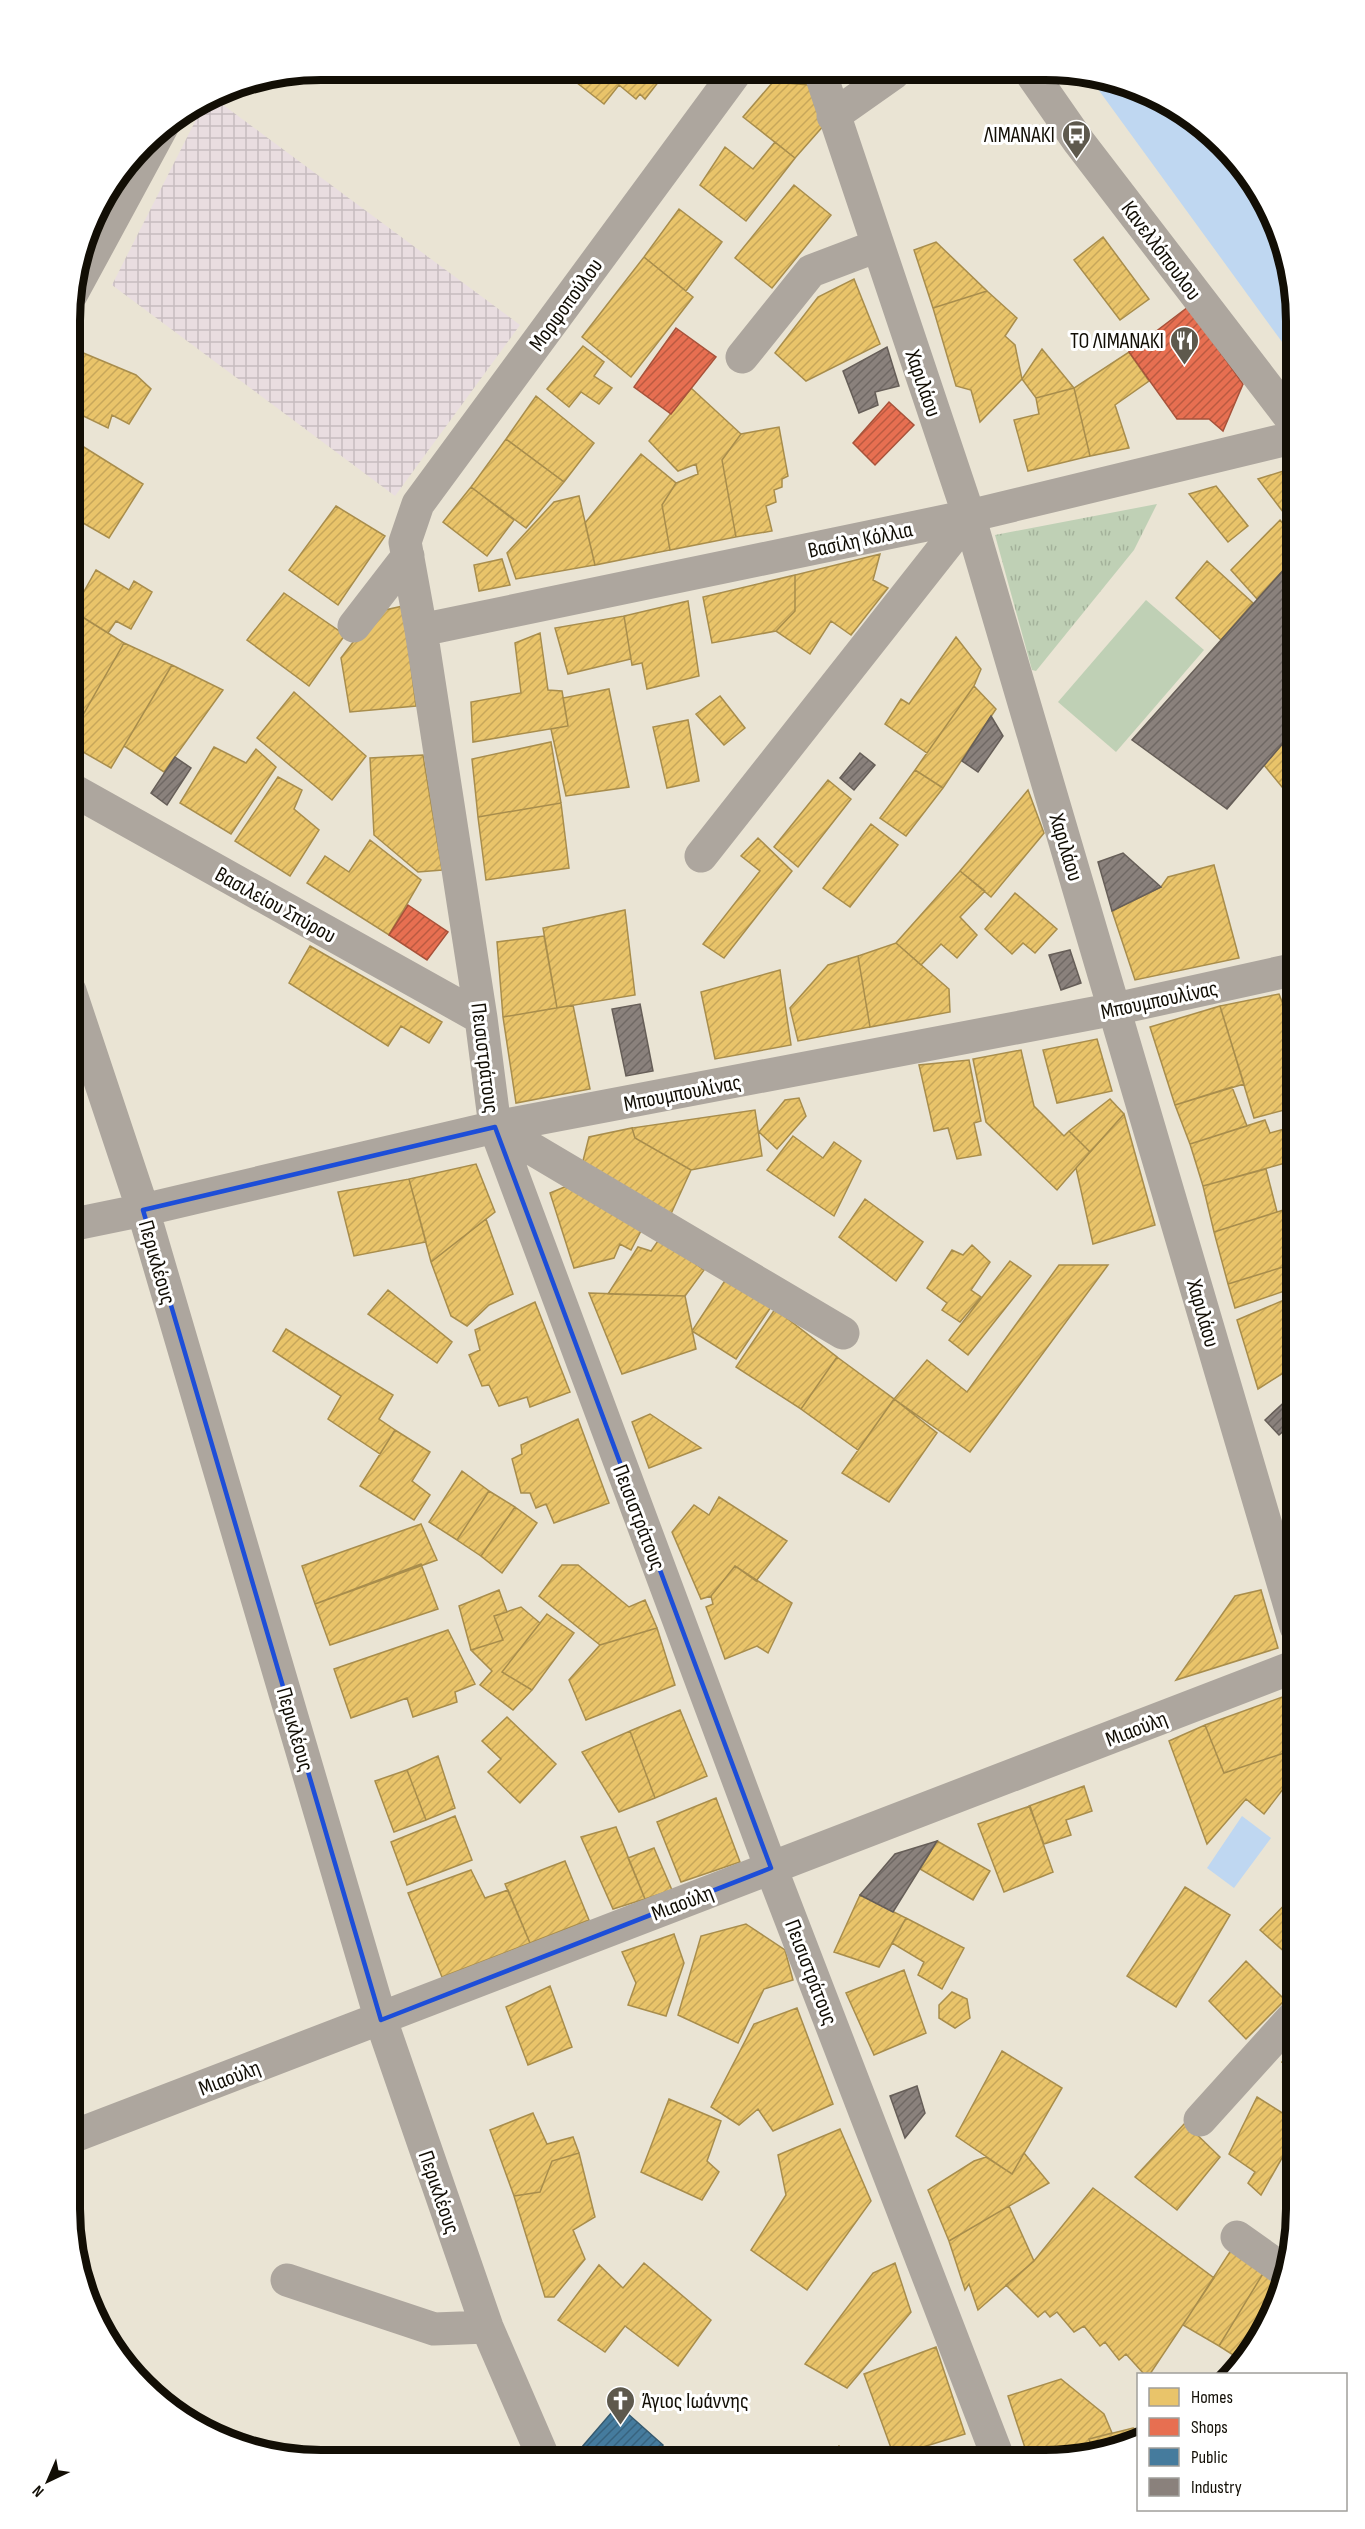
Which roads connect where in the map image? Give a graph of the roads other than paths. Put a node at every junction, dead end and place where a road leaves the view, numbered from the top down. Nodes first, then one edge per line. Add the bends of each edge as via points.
1 (730, 80) edge
2 (822, 80) edge
3 (884, 80) edge
4 (1036, 80) edge
5 (833, 116) junction
6 (149, 151) edge
7 (877, 246) junction
8 (85, 268) edge
9 (742, 357) dead end
10 (1286, 412) edge
11 (1286, 439) edge
12 (969, 516) junction
13 (406, 549) junction
14 (354, 626) dead end
15 (421, 630) junction
16 (80, 795) edge
17 (701, 856) dead end
18 (1286, 971) edge
19 (1115, 1009) junction
20 (481, 1018) junction
21 (80, 1021) edge
22 (495, 1127) junction
23 (143, 1210) junction
24 (80, 1223) edge
25 (843, 1333) dead end
26 (1286, 1593) edge
27 (1286, 1670) edge
28 (771, 1868) junction
29 (381, 2020) junction
30 (1286, 2026) edge
31 (1200, 2120) dead end
32 (80, 2134) edge
33 (1237, 2237) dead end
34 (1278, 2266) edge
35 (287, 2280) dead end
36 (487, 2327) junction
37 (541, 2450) edge
38 (995, 2450) edge

1 - 13 street, Μορφοπούλου via 418,504
2 - 5 street, Χαριλάου
3 - 5 street
4 - 10 street, Κανελλόπουλου
5 - 7 street, Χαριλάου
6 - 8 street
7 - 9 street via 811,271
7 - 12 street, Χαριλάου
11 - 12 street, Βασίλη Κόλλια
12 - 15 street, Βασίλη Κόλλια
12 - 17 street
12 - 19 street, Χαριλάου
13 - 14 street
13 - 15 street, Πεισιστράτους
15 - 20 street, Πεισιστράτους
16 - 20 street, Βασιλείου Σπύρου
18 - 19 street, Μπουμπουλίνας
19 - 22 street, Μπουμπουλίνας
19 - 26 street, Χαριλάου
20 - 22 street, Πεισιστράτους
21 - 23 street, Περικλέους
22 - 23 street, Μπουμπουλίνας
22 - 25 street
22 - 28 street, Πεισιστράτους
23 - 24 street, Μπουμπουλίνας
23 - 29 street, Περικλέους
27 - 28 street, Μιαούλη
28 - 29 street, Μιαούλη
28 - 38 street, Πεισιστράτους
29 - 32 street, Μιαούλη
29 - 36 street, Περικλέους
30 - 31 street
33 - 34 street
35 - 36 street via 434,2329
36 - 37 street, Περικλέους

